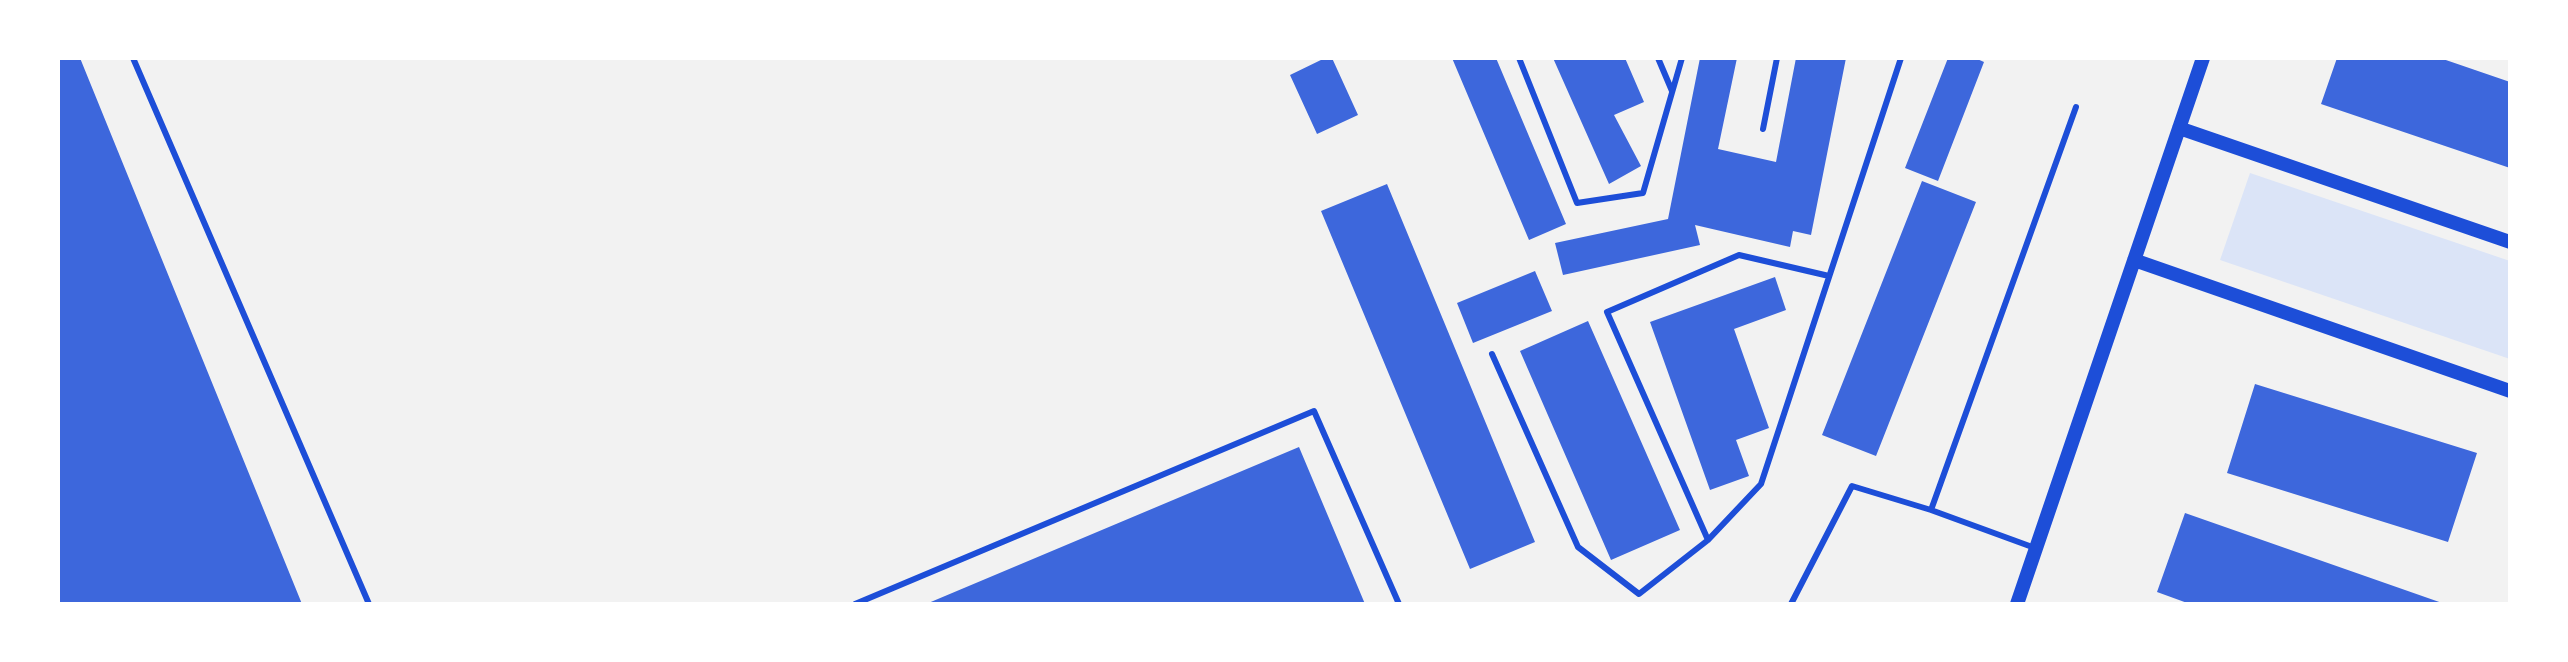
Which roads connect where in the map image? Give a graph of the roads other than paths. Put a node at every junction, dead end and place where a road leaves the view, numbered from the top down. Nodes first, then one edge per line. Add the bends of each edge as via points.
1 (133, 58) edge
2 (1519, 58) edge
3 (1658, 58) edge
4 (1682, 58) edge
5 (1777, 58) edge
6 (1901, 58) edge
7 (2203, 58) edge
8 (1672, 91) junction
9 (2076, 107) dead end
10 (2179, 128) junction
11 (1763, 129) dead end
12 (2510, 242) edge
13 (2134, 260) junction
14 (1829, 276) junction
15 (1492, 354) dead end
16 (2510, 391) edge
17 (1931, 510) junction
18 (1708, 540) junction
19 (2035, 548) junction
20 (369, 604) edge
21 (855, 604) edge
22 (1399, 604) edge
23 (1791, 604) edge
24 (2017, 604) edge

1 - 20 lane
2 - 8 lane via 1577,203 1643,193
3 - 8 lane
4 - 8 lane
5 - 11 lane
6 - 14 lane
7 - 10 street
9 - 17 lane
10 - 12 street
10 - 13 street
13 - 16 street
13 - 19 street
14 - 18 lane via 1761,484
14 - 18 lane via 1739,255 1607,312
15 - 18 lane via 1578,547 1639,594
17 - 19 lane
17 - 23 lane via 1852,486
19 - 24 street
21 - 22 lane via 1314,411

